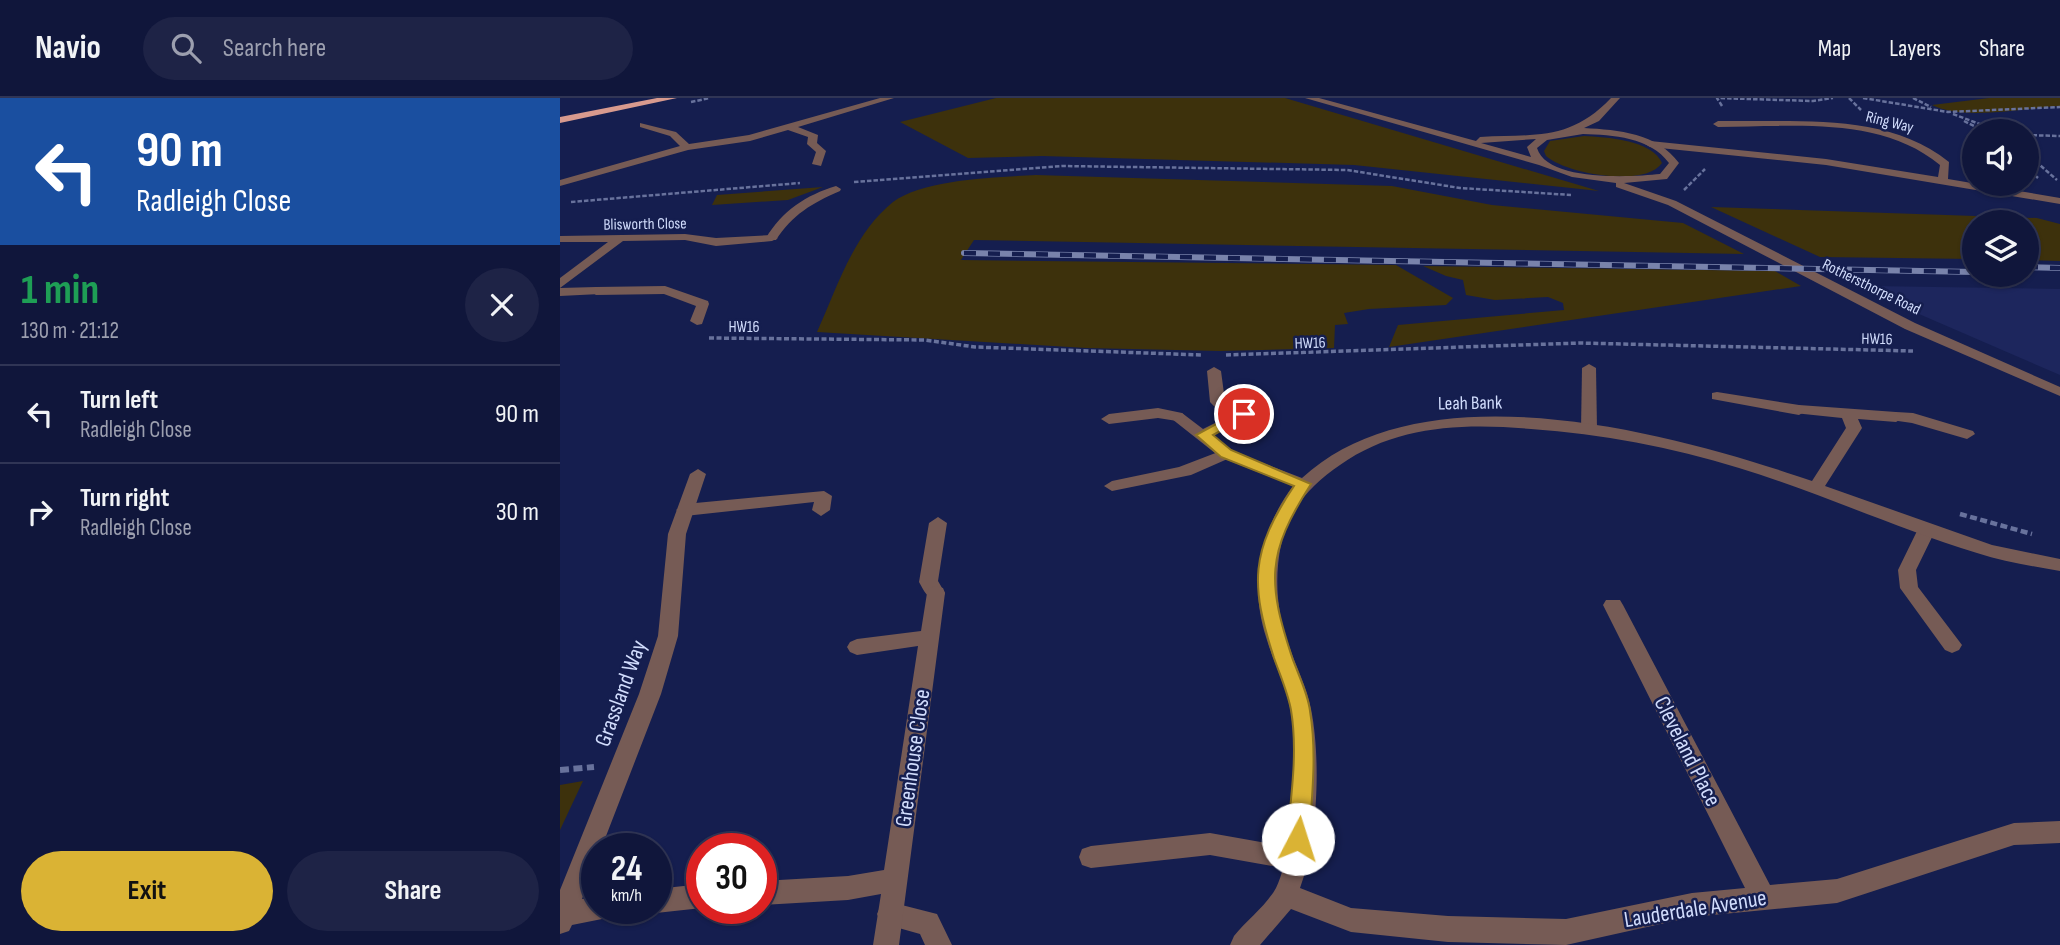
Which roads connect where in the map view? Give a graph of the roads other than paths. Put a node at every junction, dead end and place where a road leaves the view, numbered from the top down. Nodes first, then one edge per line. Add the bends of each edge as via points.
1 (631, 98) edge
2 (671, 98) edge
3 (890, 98) edge
4 (1309, 98) edge
5 (1616, 98) edge
6 (868, 100) edge
7 (560, 112) edge
8 (1596, 119) junction
9 (560, 121) edge
10 (1718, 124) dead end
11 (643, 125) dead end
12 (788, 127) junction
13 (1575, 129) junction
14 (1611, 134) junction
15 (1448, 136) junction
16 (1542, 136) junction
17 (1650, 144) junction
18 (687, 147) junction
19 (1729, 154) junction
20 (1543, 163) junction
21 (1674, 163) junction
22 (817, 164) dead end
23 (1663, 177) junction
24 (1603, 180) junction
25 (562, 181) edge
26 (1942, 183) junction
27 (835, 189) dead end
28 (2060, 201) edge
29 (1672, 203) junction
30 (560, 239) edge
31 (618, 240) junction
32 (560, 285) edge
33 (560, 292) edge
34 (697, 321) road end
35 (1590, 369) dead end
36 (1214, 371) dead end
37 (2060, 392) edge
38 (1717, 396) dead end
39 (1848, 413) junction
40 (1109, 419) dead end
41 (1589, 429) junction
42 (1967, 434) dead end
43 (1203, 435) junction
44 (1226, 454) junction
45 (698, 474) dead end
46 (1303, 484) junction
47 (1112, 486) dead end
48 (1815, 489) junction
49 (685, 510) junction
50 (821, 510) dead end
51 (938, 523) dead end
52 (1927, 529) junction
53 (2060, 565) edge
54 (1613, 605) dead end
55 (930, 637) junction
56 (1952, 645) dead end
57 (857, 647) dead end
58 (2060, 832) edge
59 (1091, 857) dead end
60 (1295, 859) junction
61 (894, 880) junction
62 (777, 892) edge
63 (1286, 895) junction
64 (1762, 896) junction
65 (581, 913) edge
66 (890, 914) junction
67 (562, 918) edge
68 (1568, 938) edge
69 (886, 945) edge
70 (939, 945) edge
71 (1243, 945) edge

1 - 7 highway
2 - 9 highway
3 - 6 street
4 - 15 street
5 - 8 street
6 - 12 street
8 - 13 street
8 - 14 street
10 - 26 street, Ring Way via 1832,127 1892,135 1938,156 1945,164
11 - 18 street via 673,134
12 - 18 street
12 - 22 street via 813,135 812,144 821,151
13 - 14 street
13 - 16 street
14 - 17 street
15 - 16 street via 1489,141
15 - 20 street
16 - 20 street via 1532,147
17 - 19 street
17 - 21 street via 1662,149
18 - 25 street
19 - 21 street
19 - 26 street via 1826,162
20 - 24 street
21 - 23 street
23 - 24 street
23 - 29 street via 1661,185
24 - 29 street, Rothersthorpe Road
26 - 28 street
27 - 31 street, Blisworth Close via 801,204 779,223 772,238
29 - 37 street, Rothersthorpe Road via 1948,343
30 - 31 street, Blisworth Close
31 - 32 street
33 - 34 street via 665,290 703,304
35 - 41 street
36 - 43 street via 1218,402 1239,417
38 - 39 street
39 - 42 street via 1913,418
39 - 48 street via 1854,428
40 - 43 street via 1158,413 1177,416
41 - 46 street, Leah Bank via 1514,422 1415,425 1339,456
41 - 48 street, Leah Bank via 1713,455
43 - 44 street
44 - 46 street
44 - 47 street via 1170,477
45 - 49 street, Grassland Way
46 - 60 street, Leah Bank via 1279,522 1267,556 1269,612 1301,709 1304,768
48 - 52 street, Leah Bank
49 - 50 street via 824,496
49 - 67 street, Grassland Way via 672,571 668,636 650,694
51 - 55 street, Greenhouse Close via 928,582 936,593
52 - 53 street, Leah Bank via 1981,548
52 - 56 street via 1907,570 1909,588
54 - 64 street, Cleveland Place
55 - 57 street
55 - 61 street, Greenhouse Close
58 - 64 street, Lauderdale Avenue via 2014,834 1838,891
59 - 60 street via 1210,844
60 - 63 street, Leah Bank
61 - 62 street
61 - 66 street, Greenhouse Close
63 - 68 street, Lauderdale Avenue via 1351,920
63 - 71 street
64 - 68 street, Lauderdale Avenue via 1692,905
65 - 67 street
66 - 69 street, Greenhouse Close
66 - 70 street via 928,923

